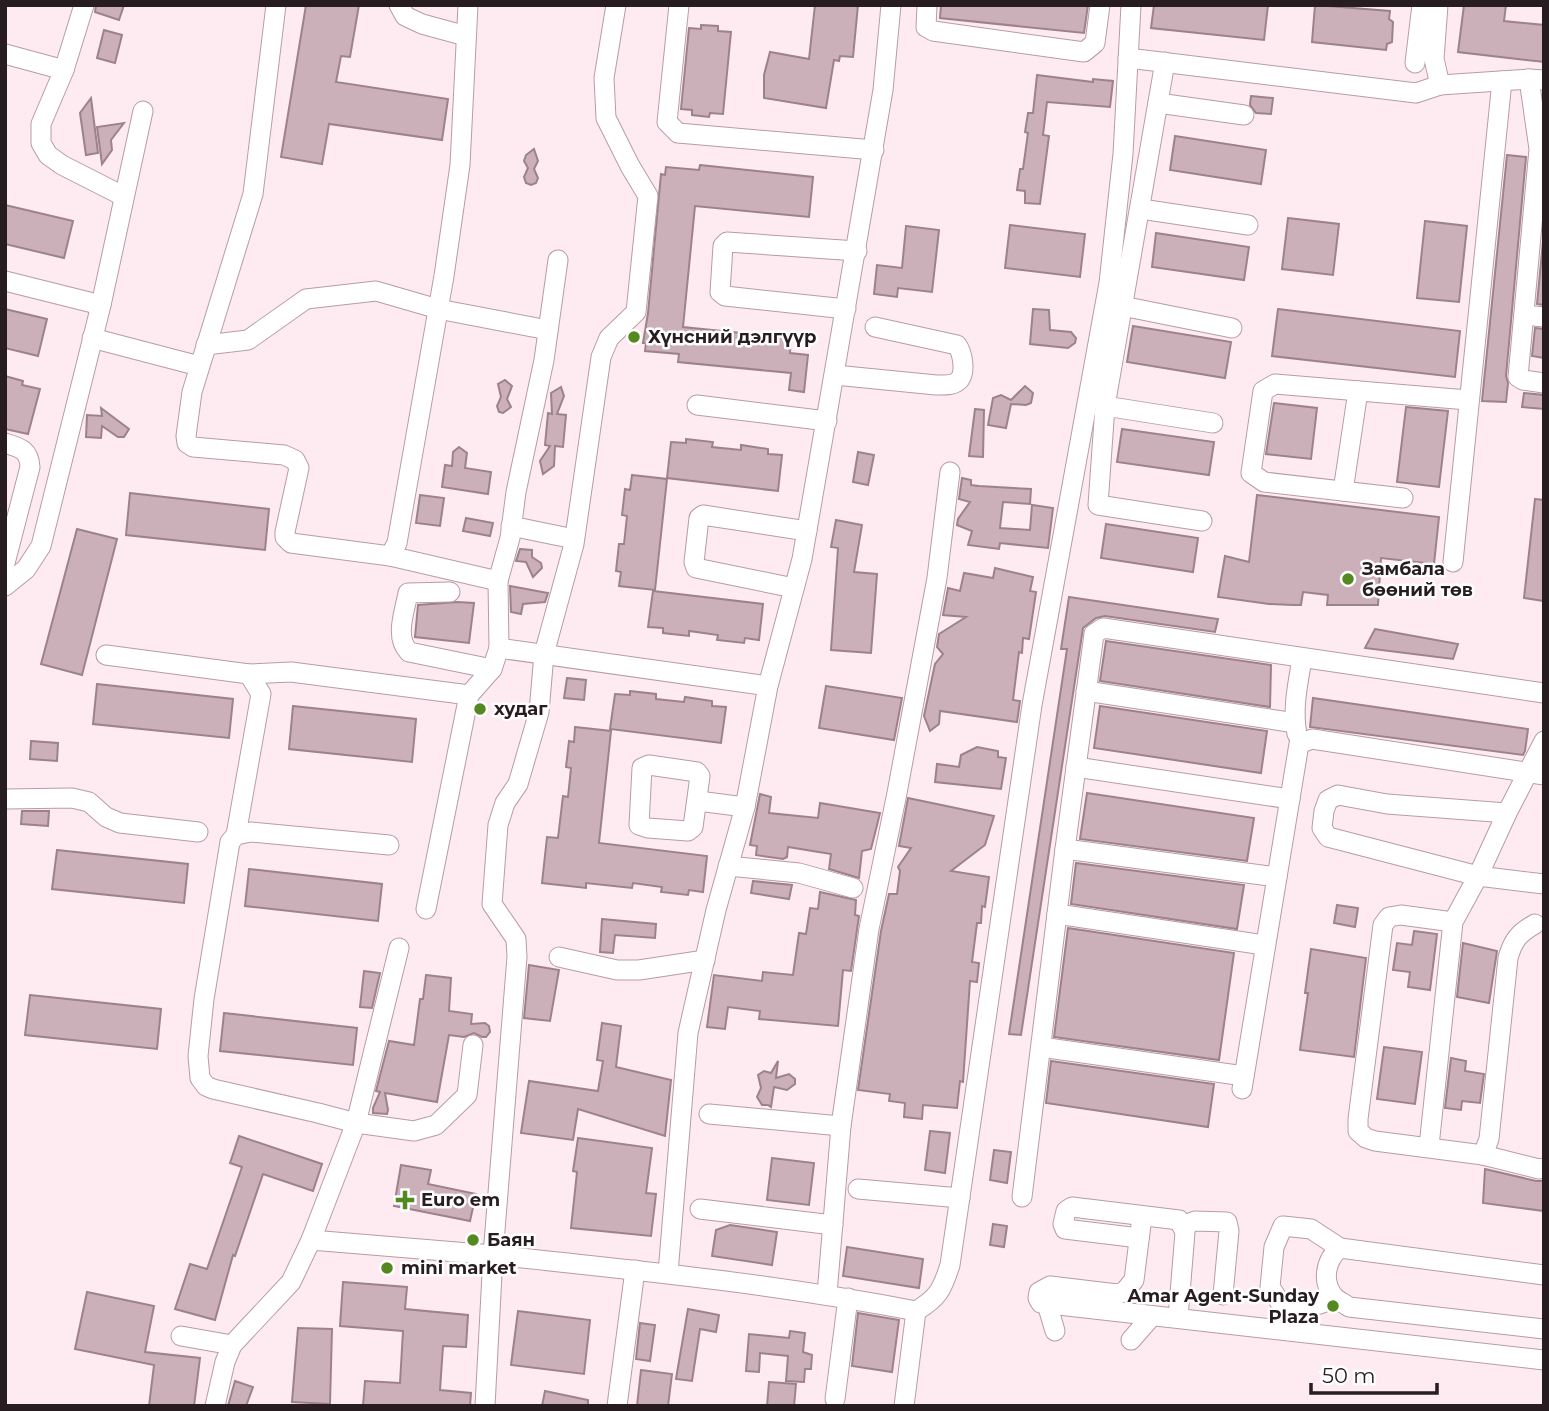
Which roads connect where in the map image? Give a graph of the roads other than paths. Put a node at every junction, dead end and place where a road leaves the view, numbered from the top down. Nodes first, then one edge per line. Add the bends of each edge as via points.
1 (84, 5) edge
2 (276, 5) edge
3 (400, 5) edge
4 (468, 5) edge
5 (616, 5) edge
6 (679, 5) edge
7 (891, 5) edge
8 (927, 5) edge
9 (1100, 5) edge
10 (1130, 5) edge
11 (1422, 5) edge
12 (1438, 5) edge
13 (466, 36) junction
14 (5, 54) edge
15 (1128, 58) junction
16 (1165, 62) junction
17 (1415, 63) dead end
18 (64, 70) junction
19 (1536, 79) edge
20 (1502, 81) junction
21 (1440, 85) junction
22 (1158, 103) junction
23 (143, 111) dead end
24 (1244, 115) dead end
25 (874, 150) junction
26 (1540, 176) edge
27 (123, 196) junction
28 (1141, 209) junction
29 (1248, 225) dead end
30 (1538, 226) edge
31 (856, 251) junction
32 (558, 260) dead end
33 (1536, 274) edge
34 (5, 281) edge
35 (101, 305) junction
36 (1122, 306) junction
37 (438, 309) junction
38 (846, 309) junction
39 (1534, 316) edge
40 (875, 327) dead end
41 (1232, 327) dead end
42 (548, 330) junction
43 (92, 338) junction
44 (206, 345) junction
45 (199, 366) junction
46 (835, 374) junction
47 (1544, 383) edge
48 (1358, 391) junction
49 (1468, 400) junction
50 (697, 405) dead end
51 (1105, 406) junction
52 (827, 421) junction
53 (1213, 423) dead end
54 (5, 443) edge
55 (950, 472) dead end
56 (1343, 491) junction
57 (1403, 498) dead end
58 (1202, 521) dead end
59 (511, 526) junction
60 (807, 531) junction
61 (574, 539) junction
62 (390, 556) junction
63 (1453, 562) dead end
64 (5, 563) edge
65 (498, 581) junction
66 (5, 586) edge
67 (794, 588) junction
68 (450, 593) dead end
69 (499, 648) junction
70 (544, 654) junction
71 (106, 655) dead end
72 (1302, 659) junction
73 (492, 669) junction
74 (249, 674) junction
75 (768, 687) junction
76 (1086, 691) junction
77 (1544, 693) edge
78 (469, 695) junction
79 (1295, 723) junction
80 (1544, 741) edge
81 (1299, 744) junction
82 (1076, 767) junction
83 (1536, 774) edge
84 (5, 799) edge
85 (1290, 799) junction
86 (698, 802) dead end
87 (745, 807) junction
88 (1507, 814) junction
89 (198, 832) dead end
90 (236, 835) junction
91 (389, 845) dead end
92 (1065, 849) junction
93 (728, 866) junction
94 (1478, 876) junction
95 (1277, 877) junction
96 (1544, 884) edge
97 (853, 888) dead end
98 (426, 909) dead end
99 (1057, 914) junction
100 (1453, 922) junction
101 (1535, 924) dead end
102 (1264, 945) junction
103 (399, 948) dead end
104 (559, 957) dead end
105 (705, 960) junction
106 (473, 1045) dead end
107 (1041, 1048) junction
108 (709, 1114) dead end
109 (356, 1124) junction
110 (841, 1126) junction
111 (1429, 1146) junction
112 (1483, 1155) junction
113 (1544, 1168) edge
114 (858, 1189) dead end
115 (1022, 1197) dead end
116 (960, 1198) junction
117 (700, 1209) dead end
118 (1142, 1217) junction
119 (833, 1225) junction
120 (1182, 1226) junction
121 (1139, 1238) junction
122 (311, 1240) junction
123 (1340, 1248) junction
124 (493, 1255) junction
125 (635, 1270) junction
126 (668, 1273) junction
127 (1544, 1275) edge
128 (827, 1294) junction
129 (1223, 1295) dead end
130 (848, 1298) junction
131 (1335, 1298) junction
132 (1047, 1304) junction
133 (916, 1311) junction
134 (1152, 1315) junction
135 (1178, 1318) junction
136 (1544, 1329) edge
137 (1055, 1331) dead end
138 (181, 1336) dead end
139 (1132, 1340) dead end
140 (232, 1345) junction
141 (1544, 1360) edge
142 (835, 1399) dead end
143 (215, 1406) edge
144 (485, 1406) edge
145 (617, 1406) edge
146 (904, 1406) edge

1 - 18 street
2 - 44 street via 253,194
3 - 13 street via 405,16 422,24
4 - 13 street
5 - 61 street via 604,79 606,118 648,196 636,312 610,338 601,357
6 - 25 street via 667,122 678,133
7 - 25 street
8 - 9 street via 926,27 933,32 1084,52 1095,43
10 - 15 street
11 - 17 street
12 - 21 street via 1434,60
13 - 37 street via 460,165
14 - 18 street
15 - 16 street
15 - 116 street via 1109,283 1032,705
16 - 21 street via 1416,93
16 - 22 street
18 - 27 street via 41,124 41,143 62,165
19 - 20 street
19 - 26 street
20 - 21 street
20 - 49 street
22 - 24 street
22 - 28 street
23 - 27 street
25 - 31 street
26 - 30 street
27 - 35 street
28 - 29 street
28 - 36 street
30 - 33 street
31 - 38 street
31 - 38 street via 727,242 723,246 720,292 725,296
32 - 42 street
33 - 39 street
34 - 35 street
35 - 43 street
36 - 41 street
36 - 51 street
37 - 42 street
37 - 44 street via 376,291 306,299 248,340
37 - 62 street via 397,543
38 - 46 street
39 - 47 street via 1518,377
40 - 46 street via 957,345 963,369 960,379 936,386
42 - 59 street
43 - 45 street
43 - 66 street via 41,546 26,569
44 - 45 street
45 - 62 street via 187,443 295,460 299,468 285,537 291,543
46 - 52 street
48 - 49 street
48 - 56 street
48 - 56 street via 1275,384 1264,391 1251,473 1264,482
49 - 63 street
50 - 52 street
51 - 53 street
51 - 58 street via 1098,505
52 - 60 street
54 - 64 street via 24,449 30,467
55 - 110 street via 937,578 869,929
56 - 57 street
59 - 61 street
59 - 65 street
60 - 67 street
60 - 67 street via 699,518 696,568
61 - 70 street
62 - 65 street
65 - 69 street
67 - 75 street
68 - 73 street via 408,593 402,645 410,652
69 - 70 street
69 - 73 street
70 - 75 street
70 - 124 street via 539,712 518,784 498,825 492,904 516,939 517,957
71 - 74 street
72 - 76 street via 1103,628 1094,634
72 - 77 street
72 - 79 street
73 - 78 street
74 - 78 street via 291,672
74 - 90 street via 261,694
75 - 87 street
76 - 79 street
76 - 82 street
78 - 98 street
79 - 81 street
80 - 83 street
81 - 83 street via 1312,740
81 - 85 street
82 - 85 street
82 - 92 street
83 - 88 street
84 - 89 street via 72,798 120,823
85 - 95 street
86 - 87 street
87 - 93 street
88 - 94 street
88 - 94 street via 1338,795 1328,800 1322,828 1328,837
90 - 91 street via 251,832
90 - 109 street via 227,852 206,986 200,1078 214,1089
92 - 95 street
92 - 99 street
93 - 97 street via 799,873
93 - 105 street
94 - 96 street
94 - 100 street
95 - 102 street
99 - 102 street
99 - 107 street
100 - 111 street
100 - 111 street via 1401,915 1389,917 1383,925 1358,1119 1366,1138
101 - 112 street via 1519,933 1508,958 1489,1139
102 - 107 street via 1243,1082
103 - 109 street
104 - 105 street via 617,970
105 - 126 street via 688,1033
106 - 109 street via 467,1094 436,1125 414,1131
107 - 115 street
108 - 110 street
109 - 122 street
110 - 119 street
111 - 112 street
112 - 113 street
114 - 116 street
116 - 133 street via 943,1287 934,1301
117 - 119 street
118 - 120 street via 1179,1220
118 - 121 street
118 - 121 street via 1072,1207 1063,1224 1065,1229
119 - 128 street
120 - 129 street via 1195,1221 1227,1222
120 - 135 street
121 - 132 street via 1134,1280 1124,1292 1049,1286 1038,1298
122 - 124 street
122 - 140 street via 291,1282
123 - 127 street
123 - 131 street via 1327,1264 1328,1285
123 - 131 street via 1311,1229 1283,1226 1274,1247 1270,1287 1283,1307
124 - 125 street
124 - 144 street
125 - 126 street
125 - 145 street
126 - 128 street
128 - 130 street
130 - 133 street
130 - 142 street
131 - 136 street via 1349,1307
132 - 134 street
132 - 137 street
133 - 146 street
134 - 135 street
134 - 139 street
135 - 141 street
138 - 140 street
140 - 143 street

